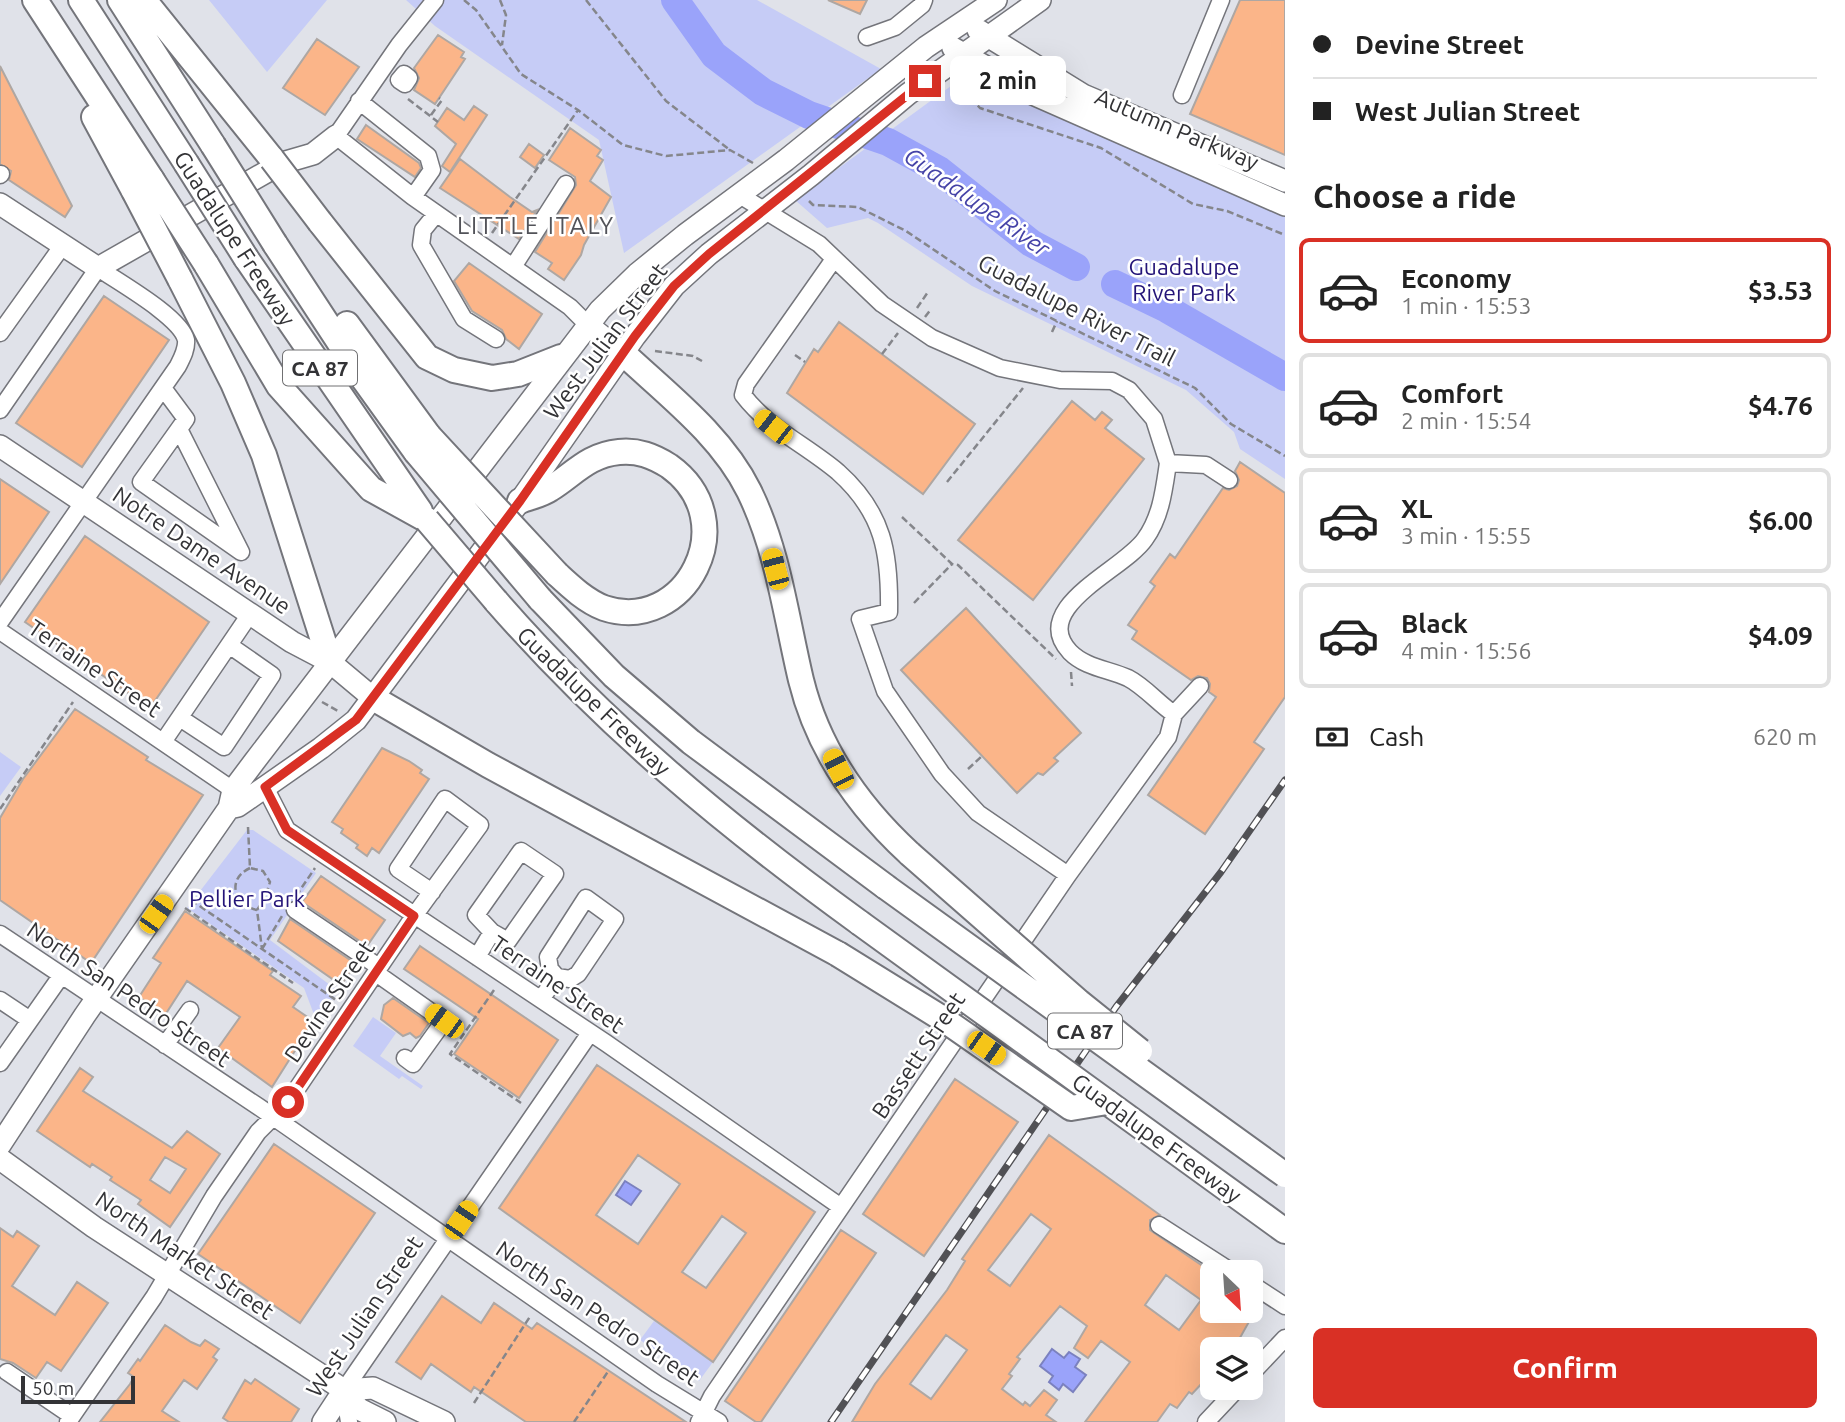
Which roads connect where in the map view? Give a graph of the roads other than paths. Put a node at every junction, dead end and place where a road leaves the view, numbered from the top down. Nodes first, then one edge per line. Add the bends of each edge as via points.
1 (35, 0) edge
2 (81, 0) edge
3 (120, 0) edge
4 (144, 0) edge
5 (435, 0) edge
6 (923, 0) edge
7 (996, 0) edge
8 (1040, 0) edge
9 (1221, 0) edge
10 (965, 22) junction
11 (988, 36) junction
12 (867, 37) dead end
13 (939, 40) junction
14 (962, 54) junction
15 (1182, 95) dead end
16 (359, 101) junction
17 (336, 136) junction
18 (1285, 181) edge
19 (566, 184) dead end
20 (143, 186) junction
21 (738, 194) junction
22 (413, 197) junction
23 (0, 204) edge
24 (1285, 205) edge
25 (765, 210) junction
26 (436, 214) junction
27 (63, 245) junction
28 (834, 259) junction
29 (513, 267) junction
30 (98, 268) junction
31 (588, 325) junction
32 (0, 333) edge
33 (496, 339) dead end
34 (624, 354) junction
35 (561, 357) junction
36 (163, 388) junction
37 (0, 410) edge
38 (179, 429) junction
39 (422, 444) junction
40 (0, 446) edge
41 (1168, 463) junction
42 (1228, 480) dead end
43 (387, 485) junction
44 (520, 501) junction
45 (86, 503) junction
46 (250, 614) junction
47 (0, 622) edge
48 (0, 631) edge
49 (229, 645) junction
50 (330, 662) junction
51 (1200, 686) dead end
52 (373, 698) junction
53 (1174, 714) junction
54 (180, 718) junction
55 (163, 742) junction
56 (254, 762) junction
57 (265, 787) junction
58 (231, 799) junction
59 (1068, 876) junction
60 (432, 892) junction
61 (292, 908) road end
62 (414, 916) junction
63 (492, 932) junction
64 (0, 934) edge
65 (477, 957) junction
66 (377, 970) junction
67 (61, 976) junction
68 (557, 977) junction
69 (98, 999) junction
70 (541, 999) junction
71 (0, 1000) edge
72 (190, 1010) dead end
73 (30, 1020) junction
74 (590, 1033) junction
75 (165, 1045) junction
76 (405, 1058) dead end
77 (0, 1063) edge
78 (1107, 1102) junction
79 (272, 1117) junction
80 (0, 1145) edge
81 (1285, 1156) edge
82 (0, 1159) edge
83 (1285, 1175) edge
84 (841, 1207) junction
85 (1159, 1225) dead end
86 (1285, 1231) edge
87 (447, 1240) junction
88 (1213, 1260) edge
89 (167, 1274) junction
90 (1264, 1292) edge
91 (1285, 1306) edge
92 (1285, 1338) edge
93 (1263, 1361) edge
94 (7, 1372) dead end
95 (344, 1390) junction
96 (1227, 1400) edge
97 (701, 1417) edge
98 (70, 1419) edge
99 (323, 1422) edge
100 (349, 1422) edge
101 (386, 1422) edge
102 (444, 1422) edge
103 (719, 1422) edge
104 (1206, 1422) edge

1 - 20 highway via 62,43 79,90
2 - 43 highway, Guadalupe Freeway / CA 87, bridge
3 - 39 highway, Guadalupe Freeway, bridge via 302,286 333,304
4 - 35 highway, bridge via 427,357 454,370 492,378 518,374
5 - 16 street
6 - 12 street via 895,27
7 - 10 main road, West Julian Street
8 - 11 main road, West Julian Street
9 - 15 street
10 - 11 main road, Autumn Parkway
10 - 13 main road, West Julian Street
11 - 14 main road, West Julian Street
11 - 18 main road, Autumn Parkway via 1083,95
13 - 14 main road, Autumn Parkway
13 - 21 main road, West Julian Street
14 - 24 main road, Autumn Parkway via 1046,100
14 - 25 main road, West Julian Street
16 - 17 street
16 - 22 street via 428,156 432,170
17 - 22 street
17 - 30 main road via 313,154 282,163
19 - 29 street
20 - 43 highway, bridge via 206,264 279,386 371,489
20 - 50 highway, bridge via 180,279 264,455
21 - 25 street
21 - 31 main road, West Julian Street via 637,274
22 - 26 street
23 - 27 main road
25 - 28 street
25 - 34 main road, West Julian Street via 674,286
26 - 29 street
26 - 33 street via 423,229 421,244 464,319
27 - 30 main road
27 - 32 street
28 - 41 street via 882,304 932,338 1000,368 1060,380 1112,381 1129,390 1154,419
28 - 59 street via 746,384 743,395 758,415 839,473 874,516 889,562 890,612 860,618 886,691 915,738 978,813
29 - 31 street
30 - 36 street via 175,323 186,340 186,349
30 - 37 street
31 - 34 main road
31 - 35 main road, West Julian Street
34 - 44 main road, West Julian Street
34 - 81 highway, bridge via 704,429 748,488 769,545 815,723 861,802 910,854 1079,1002
35 - 50 main road, West Julian Street
36 - 38 street via 187,419
36 - 45 street
38 - 38 street via 141,482 241,552 235,539
39 - 44 highway, bridge via 592,602 620,611 644,608 671,596 698,565 706,527 701,505 688,484 654,456 621,451 581,464 550,489
39 - 83 highway, Guadalupe Freeway / CA 87, bridge via 540,599 614,676 691,743
40 - 45 main road, Notre Dame Avenue
41 - 42 street via 1206,466
41 - 53 street via 1161,503 1146,539 1130,557 1074,598 1058,623 1071,653 1092,667 1129,678
43 - 78 highway, Guadalupe Freeway / CA 87, bridge via 427,520 520,629 677,782 773,860
44 - 52 main road, West Julian Street
45 - 46 main road, Notre Dame Avenue
45 - 47 street
46 - 49 street
46 - 50 main road, Notre Dame Avenue
48 - 55 street, Terraine Street
49 - 54 street
49 - 54 street via 272,676 224,747
50 - 52 main road, Notre Dame Avenue
50 - 56 main road, West Julian Street
51 - 53 street
52 - 57 main road, West Julian Street via 356,720
52 - 78 highway, bridge via 838,954 943,1019 1070,1108
53 - 59 street, Bassett Street via 1168,737
54 - 55 street
55 - 58 street, Terraine Street
56 - 57 main road
56 - 58 main road, West Julian Street
57 - 58 main road, West Julian Street via 238,806
57 - 62 street, Terraine Street via 287,830
58 - 69 main road, West Julian Street
59 - 84 street, Bassett Street
60 - 60 street, Devine Street via 398,869 445,799 480,825
60 - 62 street, Devine Street
61 - 66 street
62 - 65 street, Terraine Street
62 - 66 street, Devine Street
63 - 63 street via 508,941 555,874 522,851 476,915
63 - 65 street
64 - 67 street, North San Pedro Street
65 - 70 street, Terraine Street
66 - 76 street via 444,1021 413,1064
66 - 79 street, Devine Street via 288,1102
67 - 69 street, North San Pedro Street
67 - 73 street
68 - 68 street via 570,979 578,974 615,919 586,898 548,957
68 - 70 street
69 - 75 street, North San Pedro Street
69 - 80 main road, West Julian Street
70 - 74 street, Terraine Street
71 - 73 street
72 - 75 street
73 - 77 street
74 - 84 street, Terraine Street
74 - 87 street, West Julian Street
75 - 79 street, North San Pedro Street
78 - 86 highway, Guadalupe Freeway / CA 87
79 - 87 street, North San Pedro Street
79 - 89 street, Devine Street via 214,1196
82 - 89 main road, North Market Street
84 - 97 street, Bassett Street
85 - 88 street
87 - 95 street, West Julian Street
87 - 97 street, North San Pedro Street
89 - 95 main road, North Market Street
89 - 98 street, Devine Street
90 - 91 street
92 - 93 street
94 - 98 street
95 - 99 main road, West Julian Street
95 - 100 street
95 - 101 main road, North Market Street via 359,1409
95 - 102 main road via 373,1388
96 - 104 street
97 - 103 street, North San Pedro Street

